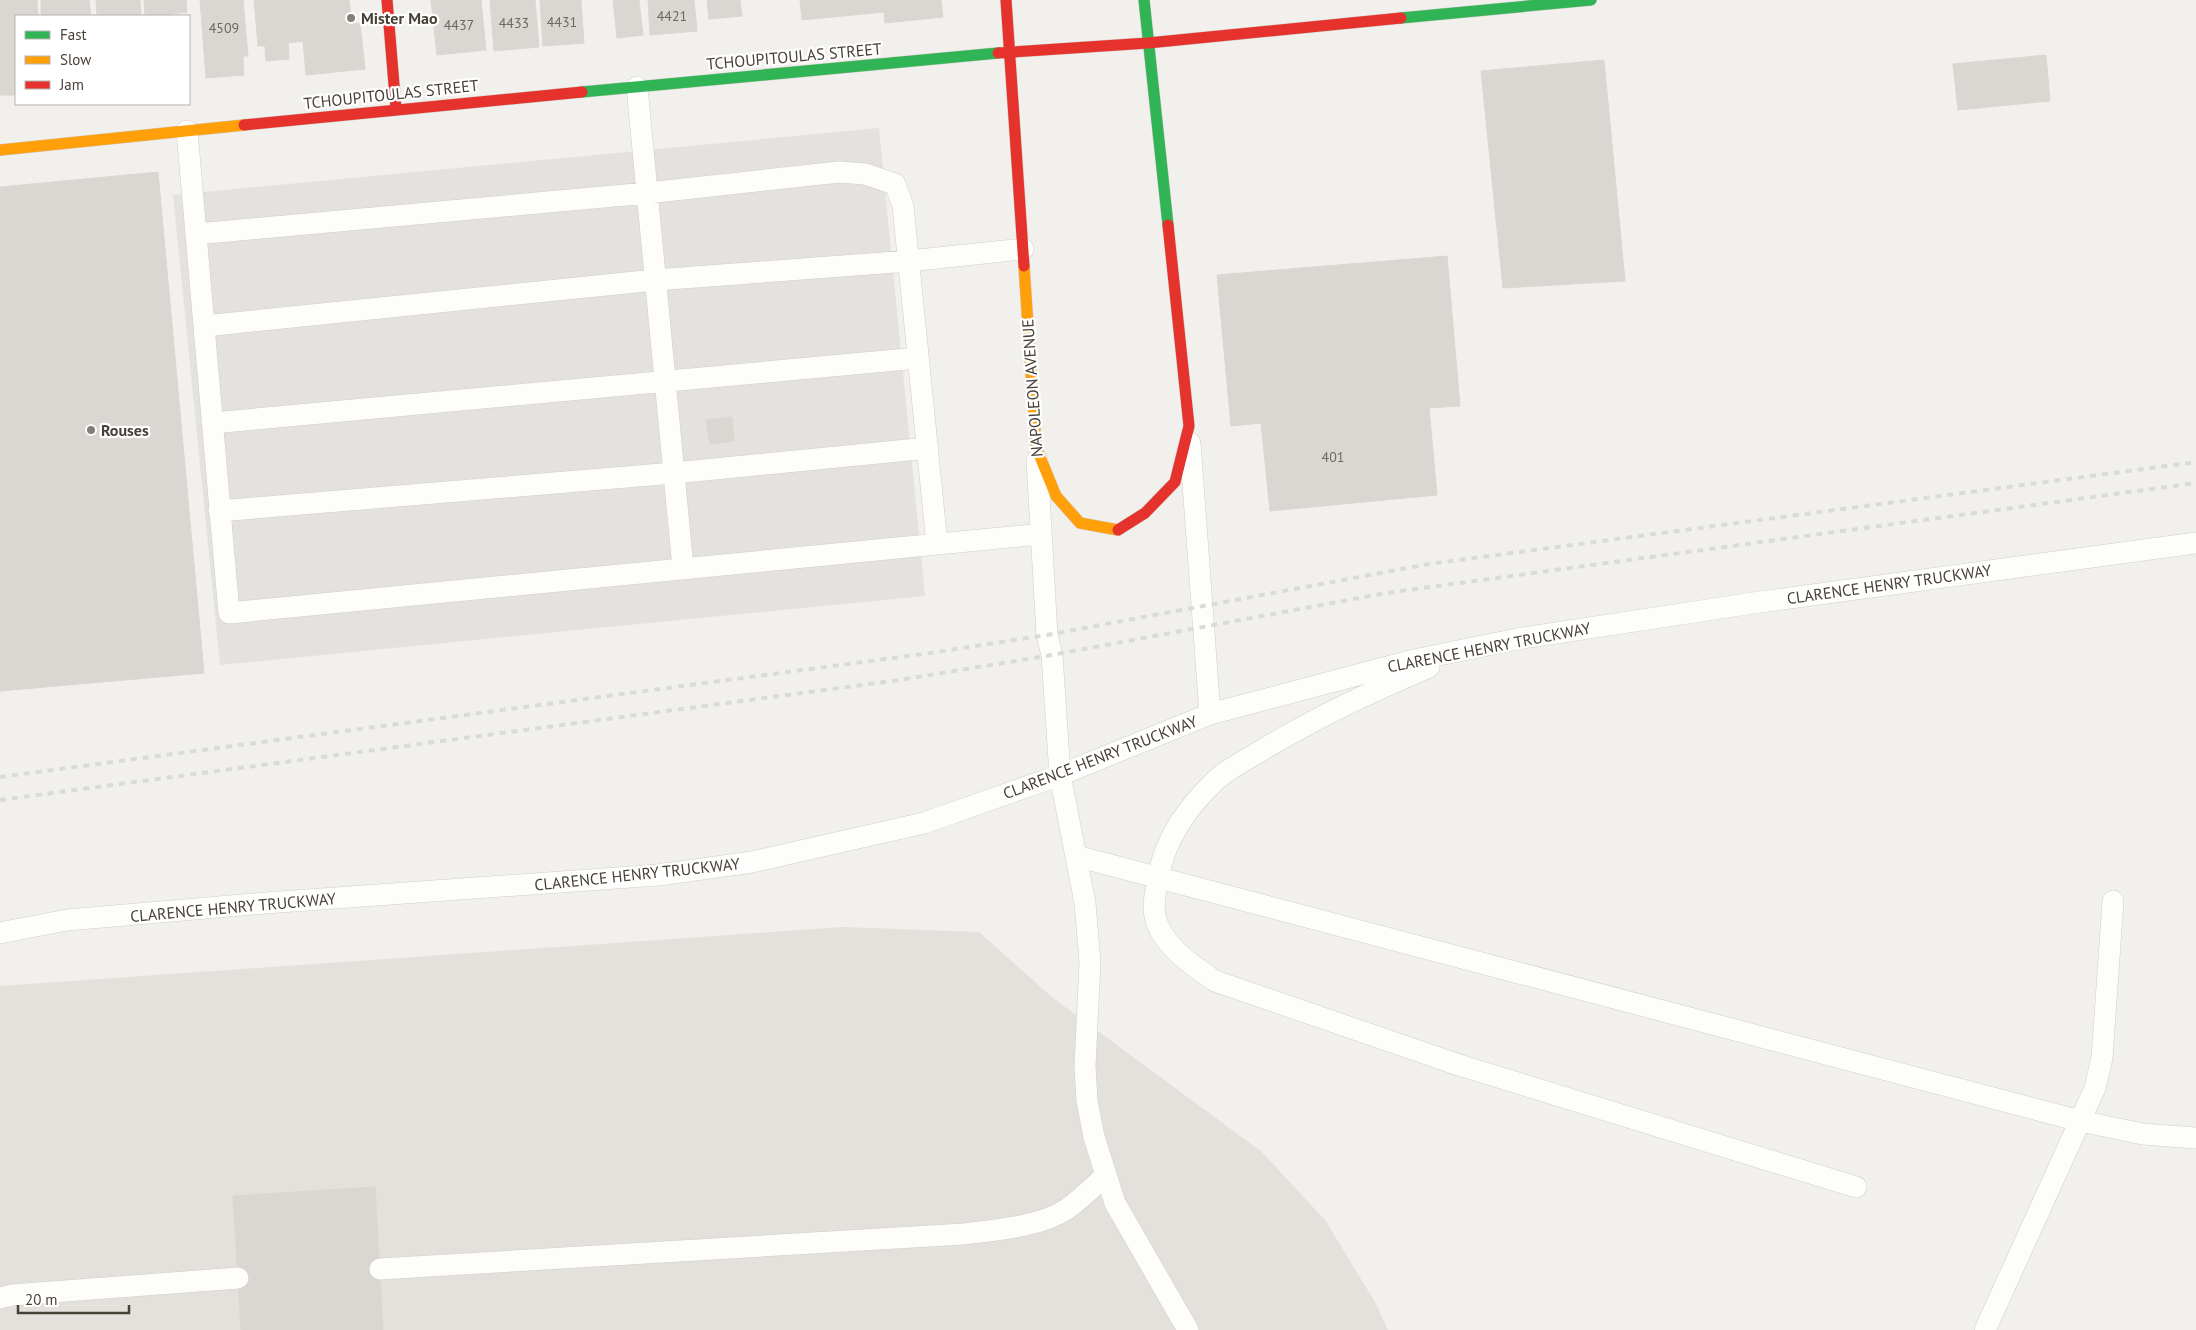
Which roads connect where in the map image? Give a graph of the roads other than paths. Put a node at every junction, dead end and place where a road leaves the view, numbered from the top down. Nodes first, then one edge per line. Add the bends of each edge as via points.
1 (387, 0) edge
2 (1006, 0) edge
3 (1144, 0) edge
4 (1591, 0) edge
5 (1148, 43) junction
6 (1010, 52) junction
7 (637, 87) junction
8 (396, 109) junction
9 (187, 131) junction
10 (0, 150) edge
11 (647, 193) junction
12 (196, 234) junction
13 (1023, 249) junction
14 (909, 261) junction
15 (655, 280) junction
16 (204, 326) junction
17 (918, 358) junction
18 (665, 382) junction
19 (212, 422) junction
20 (1189, 426) junction
21 (1036, 447) junction
22 (928, 448) junction
23 (674, 473) junction
24 (219, 511) junction
25 (1041, 534) junction
26 (937, 544) junction
27 (2196, 544) edge
28 (683, 568) junction
29 (1475, 647) junction
30 (1210, 714) junction
31 (1060, 775) junction
32 (1076, 856) junction
33 (1158, 878) junction
34 (2113, 901) dead end
35 (0, 933) edge
36 (2080, 1121) junction
37 (2196, 1138) edge
38 (1105, 1176) junction
39 (1856, 1187) dead end
40 (380, 1269) dead end
41 (238, 1278) dead end
42 (0, 1298) edge
43 (1188, 1330) edge
44 (1985, 1330) edge

1 - 8 street
2 - 6 street, NAPOLEON AVENUE
3 - 5 street
4 - 5 street, TCHOUPITOULAS STREET
5 - 6 street, TCHOUPITOULAS STREET
5 - 20 street
6 - 7 street, TCHOUPITOULAS STREET
6 - 13 street, NAPOLEON AVENUE
7 - 8 street, TCHOUPITOULAS STREET
7 - 11 lane
8 - 9 street, TCHOUPITOULAS STREET
9 - 10 street, TCHOUPITOULAS STREET
9 - 12 lane
11 - 12 lane
11 - 14 lane via 839,172 865,174 895,184 903,206
11 - 15 lane
12 - 16 lane
13 - 14 lane
13 - 21 street, NAPOLEON AVENUE
14 - 15 lane
14 - 17 lane
15 - 16 lane
15 - 18 lane
16 - 19 lane
17 - 18 lane
17 - 22 lane
18 - 19 lane
18 - 23 lane
19 - 24 lane
20 - 21 street via 1175,482 1145,513 1119,530 1080,523 1056,496
20 - 30 lane
21 - 25 lane, NAPOLEON AVENUE
22 - 23 lane
22 - 26 lane
23 - 24 lane
23 - 28 lane
24 - 28 lane via 229,613
25 - 26 lane
25 - 31 lane, NAPOLEON AVENUE
26 - 28 lane
27 - 29 lane, CLARENCE HENRY TRUCKWAY via 1760,602
29 - 30 lane, CLARENCE HENRY TRUCKWAY
29 - 33 lane via 1363,695 1295,730 1212,783 1176,826
30 - 31 lane, CLARENCE HENRY TRUCKWAY
31 - 32 lane, NAPOLEON AVENUE
31 - 35 lane, CLARENCE HENRY TRUCKWAY via 924,824 752,862 659,875 67,920
32 - 33 lane
32 - 38 lane, NAPOLEON AVENUE via 1085,903 1090,962 1086,1060 1088,1101
33 - 36 lane
33 - 39 lane via 1155,915 1164,938 1215,981 1459,1065
34 - 36 lane via 2102,1058 2096,1088
36 - 37 lane via 2143,1134
36 - 44 lane
38 - 40 lane via 1066,1210 1005,1229
38 - 43 lane, NAPOLEON AVENUE via 1116,1203
41 - 42 lane

